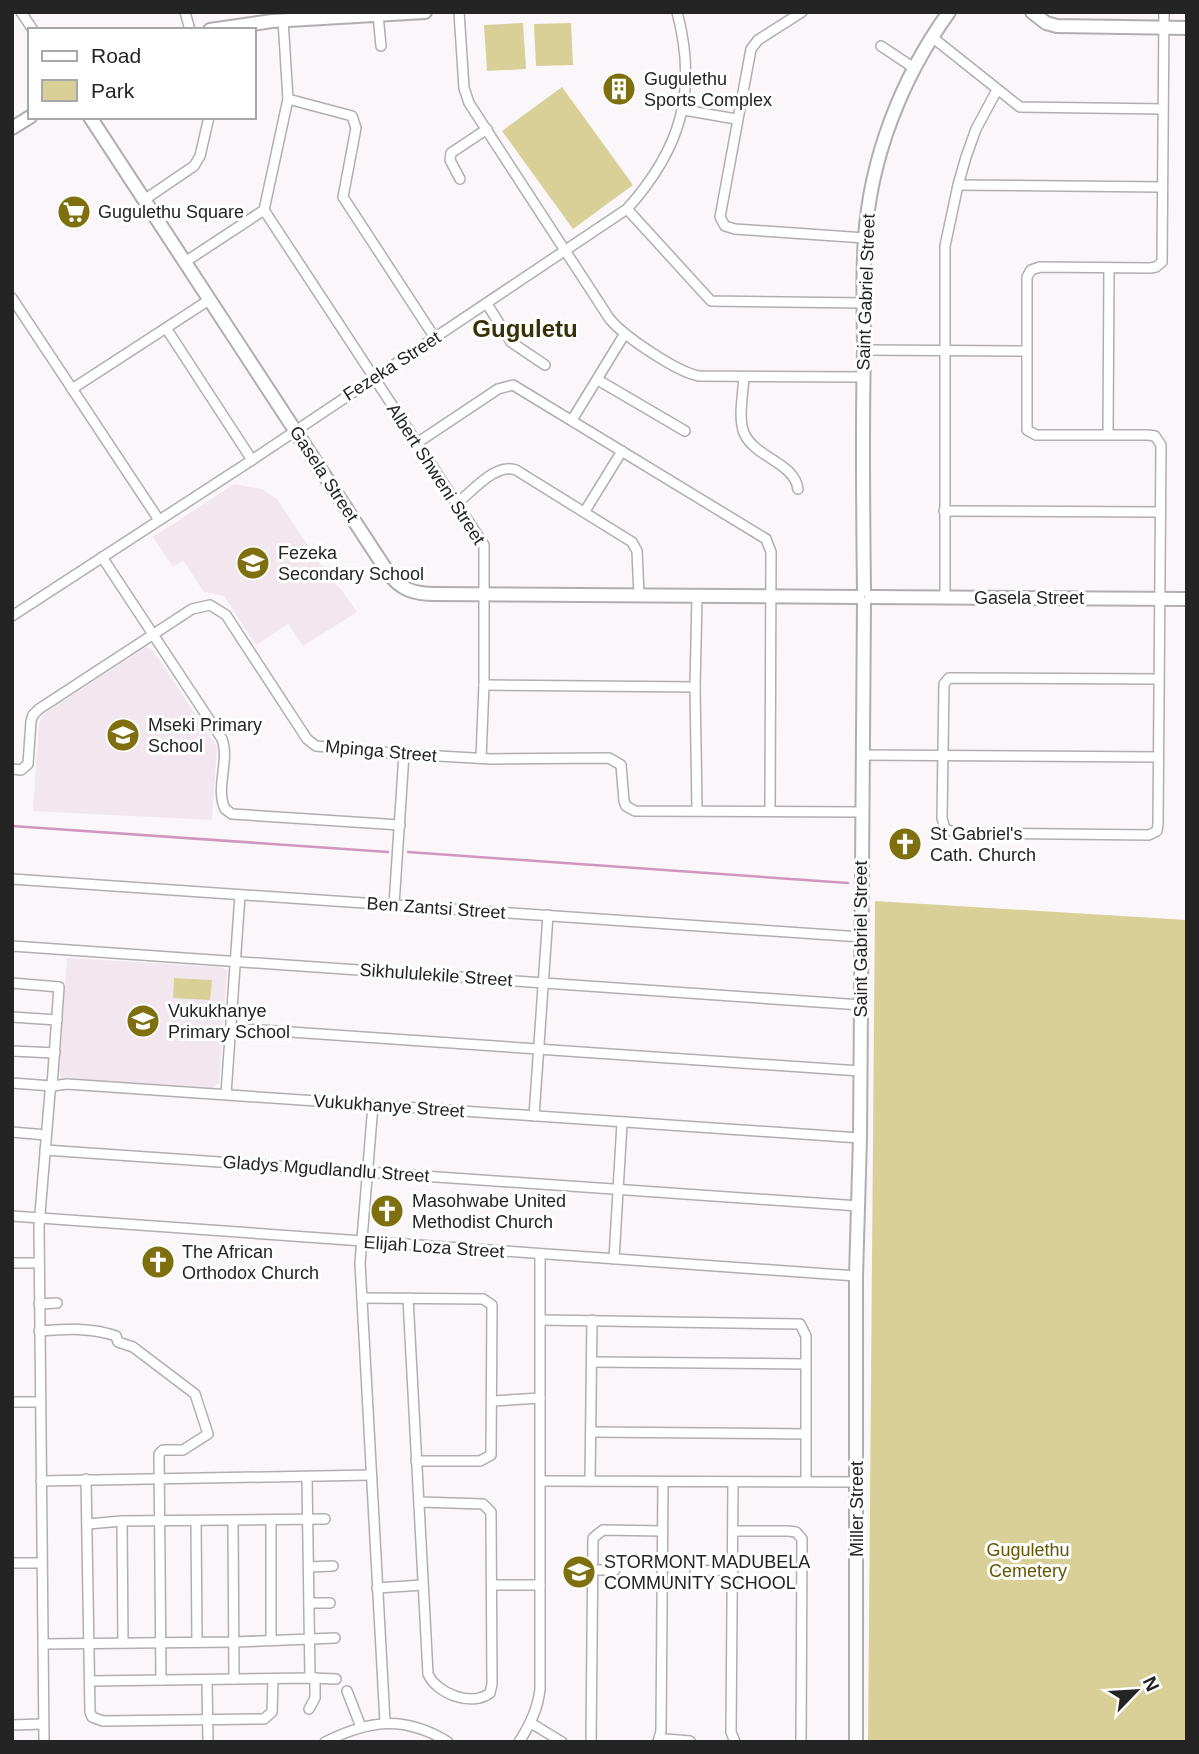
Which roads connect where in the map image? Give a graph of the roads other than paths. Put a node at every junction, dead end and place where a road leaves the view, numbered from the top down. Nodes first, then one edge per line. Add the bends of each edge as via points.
1 (21, 12) edge
2 (425, 12) edge
3 (459, 12) edge
4 (677, 12) edge
5 (802, 12) edge
6 (949, 12) edge
7 (1032, 12) edge
8 (1164, 12) edge
9 (378, 15) junction
10 (284, 20) junction
11 (1164, 27) junction
12 (32, 28) edge
13 (217, 28) edge
14 (1187, 28) edge
15 (932, 37) junction
16 (381, 46) dead end
17 (881, 46) dead end
18 (914, 68) junction
19 (997, 90) junction
20 (288, 99) junction
21 (1163, 109) junction
22 (684, 110) junction
23 (28, 118) edge
24 (91, 119) edge
25 (209, 119) edge
26 (736, 119) junction
27 (12, 128) edge
28 (487, 129) junction
29 (460, 179) dead end
30 (958, 186) junction
31 (1162, 187) junction
32 (144, 200) junction
33 (627, 209) junction
34 (264, 210) junction
35 (865, 238) junction
36 (565, 252) junction
37 (185, 262) junction
38 (1109, 268) junction
39 (12, 298) edge
40 (209, 300) junction
41 (863, 303) junction
42 (487, 304) junction
43 (166, 328) junction
44 (624, 335) junction
45 (435, 338) junction
46 (864, 350) junction
47 (945, 350) junction
48 (1026, 351) junction
49 (545, 365) dead end
50 (744, 377) junction
51 (862, 377) junction
52 (374, 378) junction
53 (598, 380) junction
54 (72, 388) junction
55 (572, 420) junction
56 (295, 430) junction
57 (685, 430) dead end
58 (1108, 434) junction
59 (417, 443) junction
60 (622, 451) junction
61 (251, 460) junction
62 (797, 489) dead end
63 (457, 503) junction
64 (944, 511) junction
65 (585, 512) junction
66 (1160, 512) junction
67 (159, 520) junction
68 (102, 557) junction
69 (484, 595) junction
70 (639, 595) junction
71 (697, 596) junction
72 (771, 596) junction
73 (864, 596) junction
74 (945, 597) junction
75 (1160, 599) junction
76 (1187, 599) edge
77 (12, 616) edge
78 (153, 634) junction
79 (1159, 679) junction
80 (484, 685) junction
81 (695, 687) junction
82 (404, 754) junction
83 (862, 755) junction
84 (943, 755) junction
85 (1158, 757) junction
86 (481, 758) junction
87 (12, 769) edge
88 (697, 810) junction
89 (770, 811) junction
90 (862, 813) junction
91 (400, 825) junction
92 (12, 879) edge
93 (240, 895) junction
94 (394, 905) junction
95 (548, 915) junction
96 (860, 937) junction
97 (12, 946) edge
98 (236, 961) junction
99 (12, 983) edge
100 (544, 983) junction
101 (861, 1005) junction
102 (12, 1017) edge
103 (57, 1020) junction
104 (231, 1028) junction
105 (540, 1050) junction
106 (12, 1051) edge
107 (55, 1053) junction
108 (860, 1071) junction
109 (12, 1083) edge
110 (52, 1086) junction
111 (226, 1094) junction
112 (373, 1105) junction
113 (534, 1116) junction
114 (622, 1123) junction
115 (12, 1132) edge
116 (46, 1135) junction
117 (860, 1139) junction
118 (45, 1150) junction
119 (369, 1172) junction
120 (618, 1189) junction
121 (859, 1206) junction
122 (12, 1216) edge
123 (40, 1219) junction
124 (362, 1242) junction
125 (540, 1254) junction
126 (614, 1259) junction
127 (12, 1263) edge
128 (39, 1263) junction
129 (856, 1276) junction
130 (362, 1298) junction
131 (408, 1298) junction
132 (57, 1303) dead end
133 (39, 1304) junction
134 (541, 1320) junction
135 (592, 1320) junction
136 (39, 1331) junction
137 (592, 1362) junction
138 (805, 1364) junction
139 (540, 1398) junction
140 (492, 1401) junction
141 (12, 1402) edge
142 (40, 1402) junction
143 (592, 1432) junction
144 (804, 1434) junction
145 (416, 1461) junction
146 (371, 1475) junction
147 (307, 1477) junction
148 (86, 1479) junction
149 (158, 1479) junction
150 (590, 1480) junction
151 (41, 1481) junction
152 (541, 1481) junction
153 (806, 1481) junction
154 (663, 1482) junction
155 (857, 1482) junction
156 (733, 1483) junction
157 (419, 1502) junction
158 (307, 1519) junction
159 (325, 1519) dead end
160 (271, 1520) junction
161 (122, 1521) junction
162 (196, 1521) junction
163 (233, 1521) junction
164 (158, 1522) junction
165 (88, 1524) junction
166 (662, 1531) junction
167 (734, 1531) junction
168 (12, 1563) edge
169 (41, 1563) junction
170 (333, 1566) dead end
171 (309, 1567) junction
172 (592, 1570) junction
173 (615, 1570) dead end
174 (733, 1570) junction
175 (695, 1571) dead end
176 (424, 1585) junction
177 (493, 1585) junction
178 (540, 1585) junction
179 (377, 1588) junction
180 (309, 1603) junction
181 (330, 1603) dead end
182 (335, 1638) dead end
183 (309, 1639) junction
184 (271, 1640) junction
185 (161, 1642) junction
186 (197, 1642) junction
187 (234, 1642) junction
188 (123, 1643) junction
189 (43, 1644) junction
190 (88, 1644) junction
191 (312, 1678) junction
192 (234, 1679) junction
193 (273, 1679) junction
194 (336, 1679) dead end
195 (160, 1680) junction
196 (90, 1681) junction
197 (208, 1681) junction
198 (347, 1691) dead end
199 (309, 1709) dead end
200 (207, 1721) junction
201 (385, 1723) junction
202 (531, 1723) junction
203 (43, 1724) junction
204 (12, 1725) edge
205 (361, 1727) junction
206 (690, 1741) edge
207 (44, 1742) edge
208 (208, 1742) edge
209 (325, 1742) edge
210 (448, 1742) edge
211 (519, 1742) edge
212 (562, 1742) edge
213 (591, 1742) edge
214 (658, 1742) edge
215 (735, 1742) edge
216 (800, 1742) edge
217 (856, 1742) edge

1 - 12 street
2 - 9 street
3 - 28 street via 465,93
4 - 22 street, Fezeka Street via 687,68
5 - 26 street via 754,44
6 - 15 street, Saint Gabriel Street
7 - 11 street via 1057,26
8 - 11 street
9 - 10 street
9 - 16 street
10 - 13 street via 247,19
10 - 20 street
11 - 14 street
11 - 21 street
15 - 18 street, Saint Gabriel Street
15 - 19 street
17 - 18 street
18 - 35 street, Saint Gabriel Street via 885,138
19 - 21 street via 1023,108
19 - 30 street via 976,129
20 - 34 street
20 - 45 street via 352,116 356,128 343,197
21 - 31 street
22 - 26 street
22 - 33 street, Fezeka Street via 661,166
23 - 27 street
24 - 32 street, Gasela Street
25 - 32 street via 194,166
26 - 35 street via 720,211 725,226
28 - 29 street via 451,153
28 - 36 street
30 - 31 street
30 - 47 street via 945,246
31 - 38 street via 1160,264
32 - 37 street, Gasela Street
33 - 36 street, Fezeka Street
33 - 41 street via 711,301
34 - 37 street
34 - 52 street, Albert Shweni Street
35 - 41 street, Saint Gabriel Street
36 - 42 street, Fezeka Street
36 - 44 street
37 - 40 street, Gasela Street
38 - 48 street via 1040,267 1029,272
38 - 58 street
39 - 54 street
40 - 43 street
40 - 56 street, Gasela Street
41 - 46 street, Saint Gabriel Street
42 - 45 street, Fezeka Street
42 - 49 street via 511,342
43 - 54 street
43 - 61 street
44 - 50 street via 694,375
44 - 53 street
45 - 52 street, Fezeka Street
46 - 47 street
46 - 51 street, Saint Gabriel Street
47 - 48 street
47 - 64 street
48 - 58 street via 1029,432
50 - 51 street
50 - 62 street via 744,433 794,477
51 - 73 street, Saint Gabriel Street
52 - 56 street, Fezeka Street
52 - 59 street, Albert Shweni Street
53 - 55 street
53 - 57 street
54 - 67 street
55 - 59 street via 508,384
55 - 60 street
56 - 61 street, Fezeka Street
56 - 69 street, Gasela Street via 393,579 421,594
58 - 66 street via 1152,435 1160,442
59 - 63 street, Albert Shweni Street
60 - 65 street
60 - 72 street via 766,539 771,552
61 - 67 street, Fezeka Street
63 - 65 street via 507,467
63 - 69 street, Albert Shweni Street via 484,545
64 - 66 street
64 - 74 street
65 - 70 street via 635,546
66 - 75 street
67 - 68 street, Fezeka Street
68 - 77 street, Fezeka Street
68 - 78 street
69 - 70 street, Gasela Street
69 - 80 street, Albert Shweni Street
70 - 71 street, Gasela Street
71 - 72 street, Gasela Street
71 - 81 street
72 - 73 street, Gasela Street
72 - 89 street
73 - 74 street, Gasela Street
73 - 83 street, Saint Gabriel Street
74 - 75 street, Gasela Street
75 - 76 street, Gasela Street
75 - 79 street
78 - 82 street, Mpinga Street via 196,607 214,606 226,615 310,742
78 - 87 street, Mpinga Street via 35,712 28,764 24,769
78 - 91 street via 222,739 222,801 228,812
79 - 84 street via 949,678 943,684
79 - 85 street
80 - 81 street
80 - 86 street, Albert Shweni Street
81 - 88 street
82 - 86 street, Mpinga Street
82 - 91 street
83 - 84 street
83 - 90 street, Saint Gabriel Street
84 - 85 street
84 - 85 street via 945,829 957,833 1122,835 1157,831
86 - 88 street, Mpinga Street via 609,758 621,765 623,797 630,809
88 - 89 street, Mpinga Street
89 - 90 street, Mpinga Street
90 - 96 street, Saint Gabriel Street
91 - 94 street
92 - 93 street, Ben Zantsi Street
93 - 94 street, Ben Zantsi Street
93 - 98 street
94 - 95 street, Ben Zantsi Street
95 - 96 street, Ben Zantsi Street
95 - 100 street
96 - 101 street, Saint Gabriel Street
97 - 98 street, Sikhululekile Street
98 - 100 street, Sikhululekile Street
98 - 104 street
99 - 103 street via 59,987
100 - 101 street, Sikhululekile Street
100 - 105 street
101 - 108 street, Saint Gabriel Street
102 - 103 street
103 - 107 street
104 - 105 street
104 - 111 street
105 - 108 street
105 - 113 street
106 - 107 street
107 - 110 street
108 - 117 street, Saint Gabriel Street
109 - 110 street, Vukukhanye Street
110 - 111 street, Vukukhanye Street
110 - 116 street
111 - 112 street, Vukukhanye Street
112 - 113 street, Vukukhanye Street
112 - 119 street
113 - 114 street, Vukukhanye Street
114 - 117 street, Vukukhanye Street
114 - 120 street
115 - 116 street
116 - 118 street
117 - 121 street, Saint Gabriel Street
118 - 119 street, Gladys Mgudlandlu Street
118 - 123 street
119 - 120 street, Gladys Mgudlandlu Street
119 - 124 street
120 - 121 street, Gladys Mgudlandlu Street
120 - 126 street
121 - 129 street, Saint Gabriel Street
122 - 123 street, Elijah Loza Street
123 - 124 street, Elijah Loza Street
123 - 128 street
124 - 125 street, Elijah Loza Street
124 - 130 street
125 - 126 street, Elijah Loza Street
125 - 134 street
126 - 129 street, Elijah Loza Street
127 - 128 street
128 - 133 street
129 - 155 street, Miller Street
130 - 131 street
130 - 146 street
131 - 140 street via 490,1302
131 - 145 street
132 - 133 street
133 - 136 street
134 - 135 street
134 - 139 street
135 - 137 street
135 - 138 street via 795,1322 806,1332
136 - 142 street
136 - 149 street via 108,1332 195,1394 208,1434 186,1449 163,1450
137 - 138 street
137 - 143 street
138 - 144 street
139 - 140 street
139 - 152 street
140 - 145 street via 492,1452 486,1460
141 - 142 street
142 - 151 street
143 - 144 street
143 - 150 street
144 - 153 street
145 - 157 street
146 - 147 street
146 - 179 street
147 - 149 street
147 - 158 street
148 - 149 street
148 - 151 street
148 - 165 street
149 - 164 street
150 - 152 street
150 - 154 street
151 - 169 street
152 - 178 street
153 - 155 street
153 - 156 street
154 - 156 street
154 - 166 street
155 - 217 street, Miller Street
156 - 167 street
157 - 176 street
157 - 177 street via 488,1507 492,1514
158 - 159 street
158 - 160 street
158 - 171 street
160 - 163 street
160 - 184 street
161 - 164 street
161 - 165 street
161 - 188 street
162 - 163 street
162 - 164 street
162 - 186 street
163 - 187 street
164 - 185 street
165 - 190 street
166 - 172 street via 597,1533 592,1541
166 - 214 street
167 - 174 street
167 - 216 street via 793,1531 802,1539
168 - 169 street
169 - 189 street
170 - 171 street
171 - 180 street
172 - 173 street
172 - 213 street
174 - 175 street
174 - 215 street via 731,1732
176 - 177 street via 428,1677 446,1692 473,1699 492,1689
176 - 179 street
177 - 178 street
178 - 202 street via 540,1689
179 - 201 street
180 - 181 street
180 - 183 street
182 - 183 street
183 - 184 street
183 - 191 street
184 - 187 street
185 - 186 street
185 - 188 street
185 - 195 street
186 - 187 street
187 - 192 street
188 - 190 street
189 - 190 street
189 - 203 street
190 - 196 street
191 - 193 street
191 - 194 street
191 - 199 street via 314,1698
192 - 193 street
192 - 197 street
193 - 200 street via 268,1716
195 - 196 street
195 - 197 street
196 - 200 street via 95,1720
197 - 200 street
198 - 205 street
200 - 208 street
201 - 205 street
201 - 210 street via 419,1727
202 - 211 street
202 - 212 street
203 - 204 street
203 - 207 street
205 - 209 street
206 - 214 street

